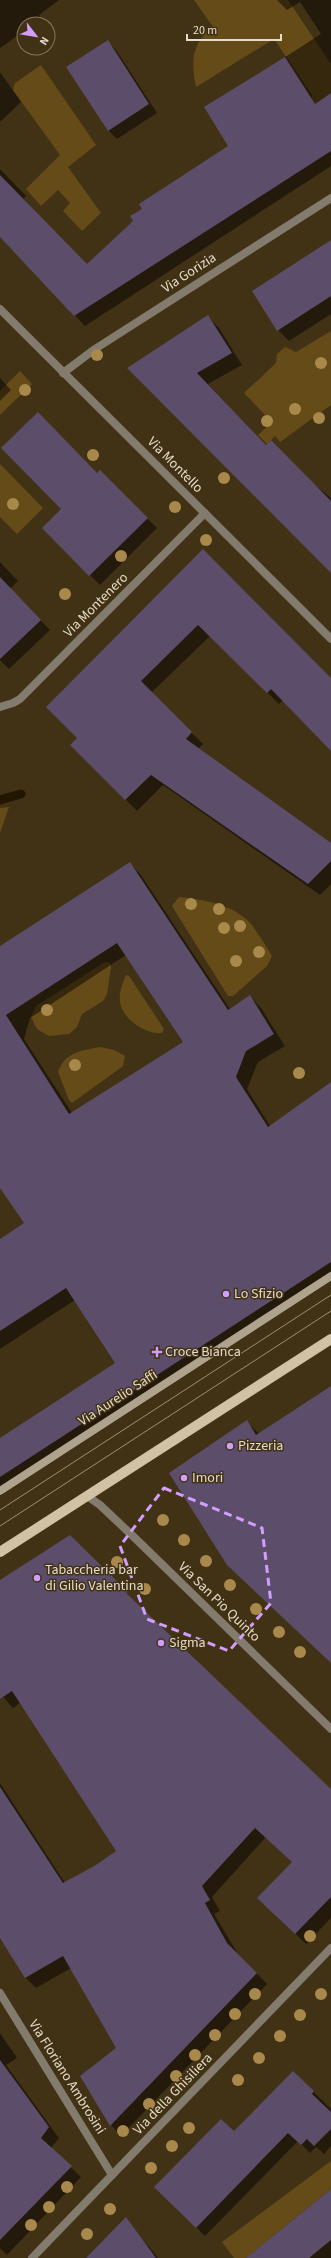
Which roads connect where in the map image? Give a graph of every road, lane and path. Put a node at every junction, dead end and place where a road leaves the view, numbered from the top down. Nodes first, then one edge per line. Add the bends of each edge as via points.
1 (331, 198) edge
2 (0, 309) edge
3 (63, 373) junction
4 (205, 513) junction
5 (331, 639) edge
6 (0, 707) edge
7 (331, 1276) edge
8 (331, 1339) edge
9 (0, 1491) edge
10 (87, 1496) junction
11 (0, 1552) edge
12 (331, 1729) edge
13 (331, 1948) edge
14 (0, 1993) edge
15 (112, 2176) junction
16 (32, 2258) edge

1 - 3 street, Via Gorizia via 95,349
2 - 3 street, Via Montello
3 - 4 street, Via Montello
4 - 5 street, Via Montello
4 - 6 street, Via Montenero via 20,699 13,704
7 - 9 street, Via Aurelio Saffi
8 - 10 main road
10 - 11 main road
10 - 12 street, Via San Pio Quinto via 137,1540
13 - 15 street, Via della Ghisiliera
14 - 15 street, Via Floriano Ambrosini
15 - 16 street, Via della Ghisiliera

